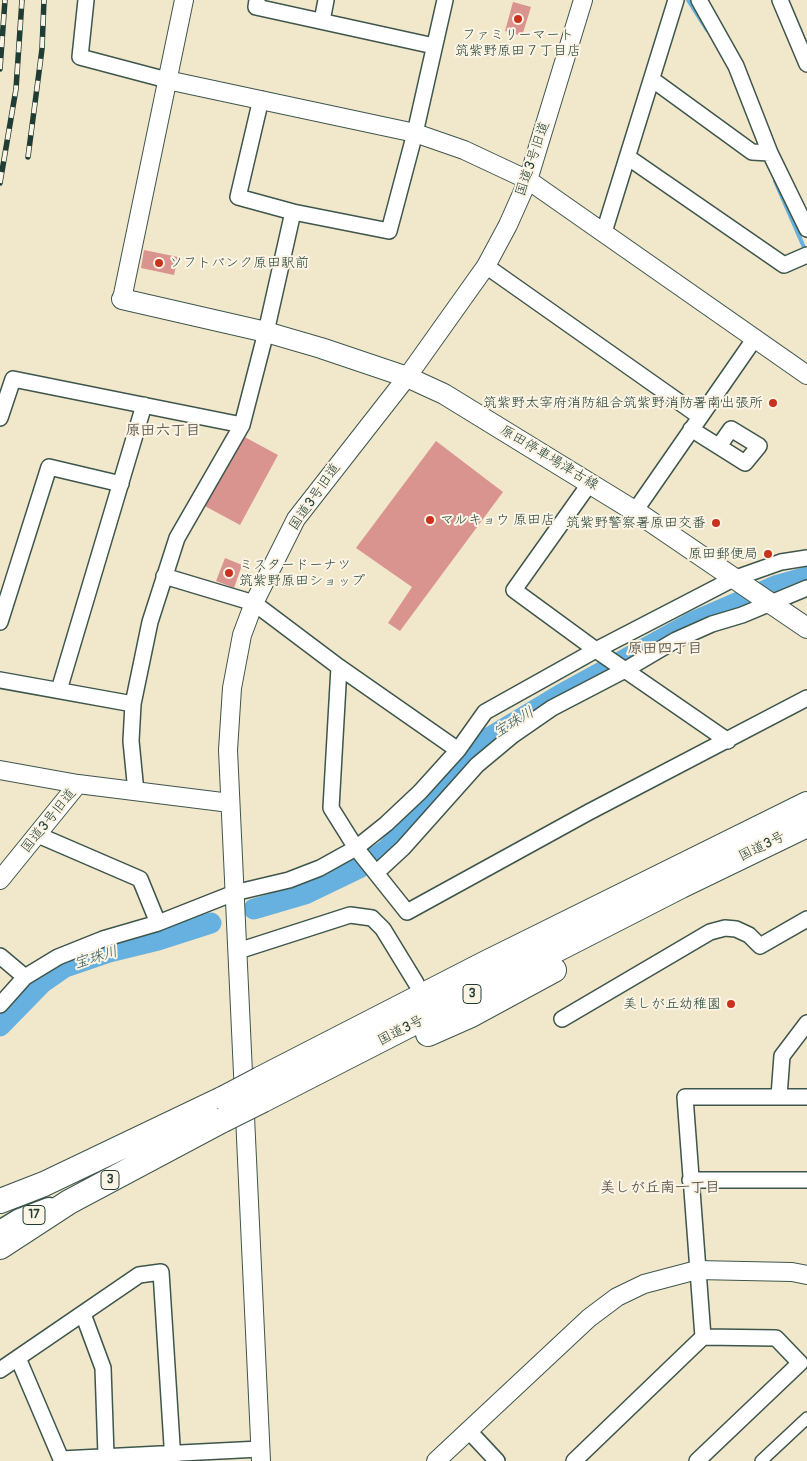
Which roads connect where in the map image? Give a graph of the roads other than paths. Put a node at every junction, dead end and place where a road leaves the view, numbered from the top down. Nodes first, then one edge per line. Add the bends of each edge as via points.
1 (86, 0) edge
2 (184, 0) edge
3 (257, 0) edge
4 (326, 0) edge
5 (445, 0) edge
6 (583, 0) edge
7 (676, 0) edge
8 (699, 0) edge
9 (780, 0) edge
10 (322, 21) junction
11 (434, 46) junction
12 (807, 64) edge
13 (167, 80) junction
14 (653, 80) junction
15 (261, 99) junction
16 (414, 133) junction
17 (770, 154) junction
18 (629, 158) junction
19 (528, 180) junction
20 (293, 212) junction
21 (807, 229) edge
22 (604, 232) junction
23 (807, 255) edge
24 (486, 266) junction
25 (122, 299) joint
26 (266, 332) junction
27 (755, 338) junction
28 (807, 375) edge
29 (407, 377) junction
30 (144, 405) junction
31 (0, 418) edge
32 (695, 422) junction
33 (242, 425) junction
34 (719, 446) dead end
35 (590, 483) junction
36 (121, 484) junction
37 (635, 511) junction
38 (807, 558) edge
39 (164, 576) junction
40 (733, 579) junction
41 (807, 588) edge
42 (254, 603) junction
43 (770, 603) junction
44 (0, 622) edge
45 (807, 628) edge
46 (596, 650) junction
47 (339, 667) junction
48 (625, 670) junction
49 (0, 680) edge
50 (59, 690) junction
51 (807, 698) edge
52 (133, 704) junction
53 (728, 741) junction
54 (458, 750) junction
55 (0, 770) edge
56 (78, 784) junction
57 (807, 788) edge
58 (136, 792) junction
59 (230, 803) junction
60 (807, 804) edge
61 (807, 825) edge
62 (38, 835) junction
63 (807, 841) edge
64 (356, 848) junction
65 (376, 873) junction
66 (671, 874) junction
67 (0, 880) edge
68 (234, 893) junction
69 (807, 918) edge
70 (158, 923) junction
71 (238, 951) junction
72 (0, 956) edge
73 (25, 977) junction
74 (416, 983) junction
75 (0, 1005) edge
76 (562, 1019) dead end
77 (807, 1022) edge
78 (282, 1068) junction
79 (330, 1068) junction
80 (262, 1090) junction
81 (779, 1096) junction
82 (807, 1097) edge
83 (223, 1109) junction
84 (690, 1180) junction
85 (807, 1180) edge
86 (44, 1184) junction
87 (0, 1201) edge
88 (69, 1202) junction
89 (0, 1208) edge
90 (0, 1232) edge
91 (0, 1246) edge
92 (697, 1270) junction
93 (807, 1275) edge
94 (83, 1314) junction
95 (703, 1336) junction
96 (18, 1358) junction
97 (0, 1370) edge
98 (807, 1418) edge
99 (468, 1430) junction
100 (106, 1455) junction
101 (261, 1455) edge
102 (173, 1457) edge
103 (436, 1461) edge
104 (497, 1461) edge
105 (574, 1461) edge
106 (697, 1461) edge
107 (761, 1461) edge

1 - 13 street via 80,57
2 - 13 street
3 - 10 street via 256,6
4 - 10 street
5 - 11 street
6 - 19 street, 国道3号旧道
7 - 14 street
8 - 17 street via 736,66
9 - 12 street
10 - 11 street
11 - 16 street
13 - 15 street
13 - 25 street
14 - 17 street via 752,152
14 - 18 street
15 - 16 street
15 - 20 street via 238,197
16 - 19 street via 464,150
16 - 20 street via 389,231
17 - 21 street
18 - 22 street
18 - 23 street via 784,265
19 - 22 street
19 - 24 street, 国道3号旧道
20 - 26 street
22 - 27 street
24 - 29 street, 国道3号旧道
24 - 32 street
25 - 26 main road, 原田停車場津古線
26 - 29 main road, 原田停車場津古線
26 - 33 street
27 - 28 street
27 - 32 street
29 - 35 main road, 原田停車場津古線 via 444,394
29 - 42 street, 国道3号旧道 via 296,520
30 - 31 street via 13,379
30 - 33 street
30 - 36 street
32 - 34 street
32 - 37 street
33 - 39 street via 177,538
35 - 37 main road, 原田停車場津古線
35 - 46 street via 514,590
36 - 44 street via 49,467
36 - 50 street
37 - 40 main road, 原田停車場津古線
38 - 40 street via 781,562
39 - 42 street
39 - 52 street via 150,622
40 - 43 main road, 原田停車場津古線
40 - 46 street
41 - 43 street
42 - 47 street
42 - 59 street, 国道3号旧道 via 242,635 232,688 228,750
43 - 45 main road, 原田停車場津古線
43 - 48 street via 676,640
46 - 48 street
46 - 54 street via 485,712
47 - 54 street
47 - 64 street via 331,808
48 - 53 street
48 - 65 street via 552,708 513,735 477,765 403,848
49 - 50 street
50 - 52 street
51 - 53 street
52 - 58 street via 131,741
53 - 65 street via 589,812 407,912
54 - 64 street via 420,792
55 - 56 street
56 - 58 street, 国道3号旧道
56 - 62 street, 国道3号旧道
57 - 66 highway via 684,850
58 - 59 street, 国道3号旧道
59 - 68 street
60 - 66 highway, 国道3号 / 3
61 - 66 highway, 国道3号 / 3
62 - 67 street, 国道3号旧道
62 - 70 street via 140,879
63 - 79 highway via 717,883 471,1014 408,1042
64 - 65 street
64 - 68 street via 320,868 289,880
66 - 74 highway
66 - 78 highway, 国道3号 / 3 via 484,964
66 - 79 highway, 国道3号 / 3
68 - 70 street
68 - 71 street
69 - 76 street via 760,946 749,935 736,929 710,932
70 - 73 street via 102,939
71 - 74 street via 350,915 372,918 383,929
71 - 101 street
72 - 73 street
73 - 75 street
74 - 78 highway via 298,1051
77 - 81 street via 782,1056
78 - 80 highway, 国道3号 / 3
79 - 80 highway, 国道3号 / 3
80 - 83 highway, 国道3号 / 3, bridge
81 - 82 street
81 - 84 street via 686,1097
83 - 86 highway, 国道3号 / 3
83 - 88 highway, 国道3号 / 3
84 - 85 street
84 - 92 street
86 - 87 highway, 国道3号 / 3
86 - 89 main road, 17
88 - 90 main road, 17 via 20,1220
88 - 91 highway, 国道3号 / 3
92 - 93 street
92 - 95 street
92 - 99 street via 644,1284 600,1308
94 - 96 street
94 - 100 street via 103,1368
94 - 102 street via 139,1275 161,1272
95 - 105 street
95 - 106 street via 776,1338 800,1363
96 - 97 street
96 - 100 street via 61,1459
98 - 107 street
99 - 103 street
99 - 104 street
100 - 102 street
101 - 102 street

